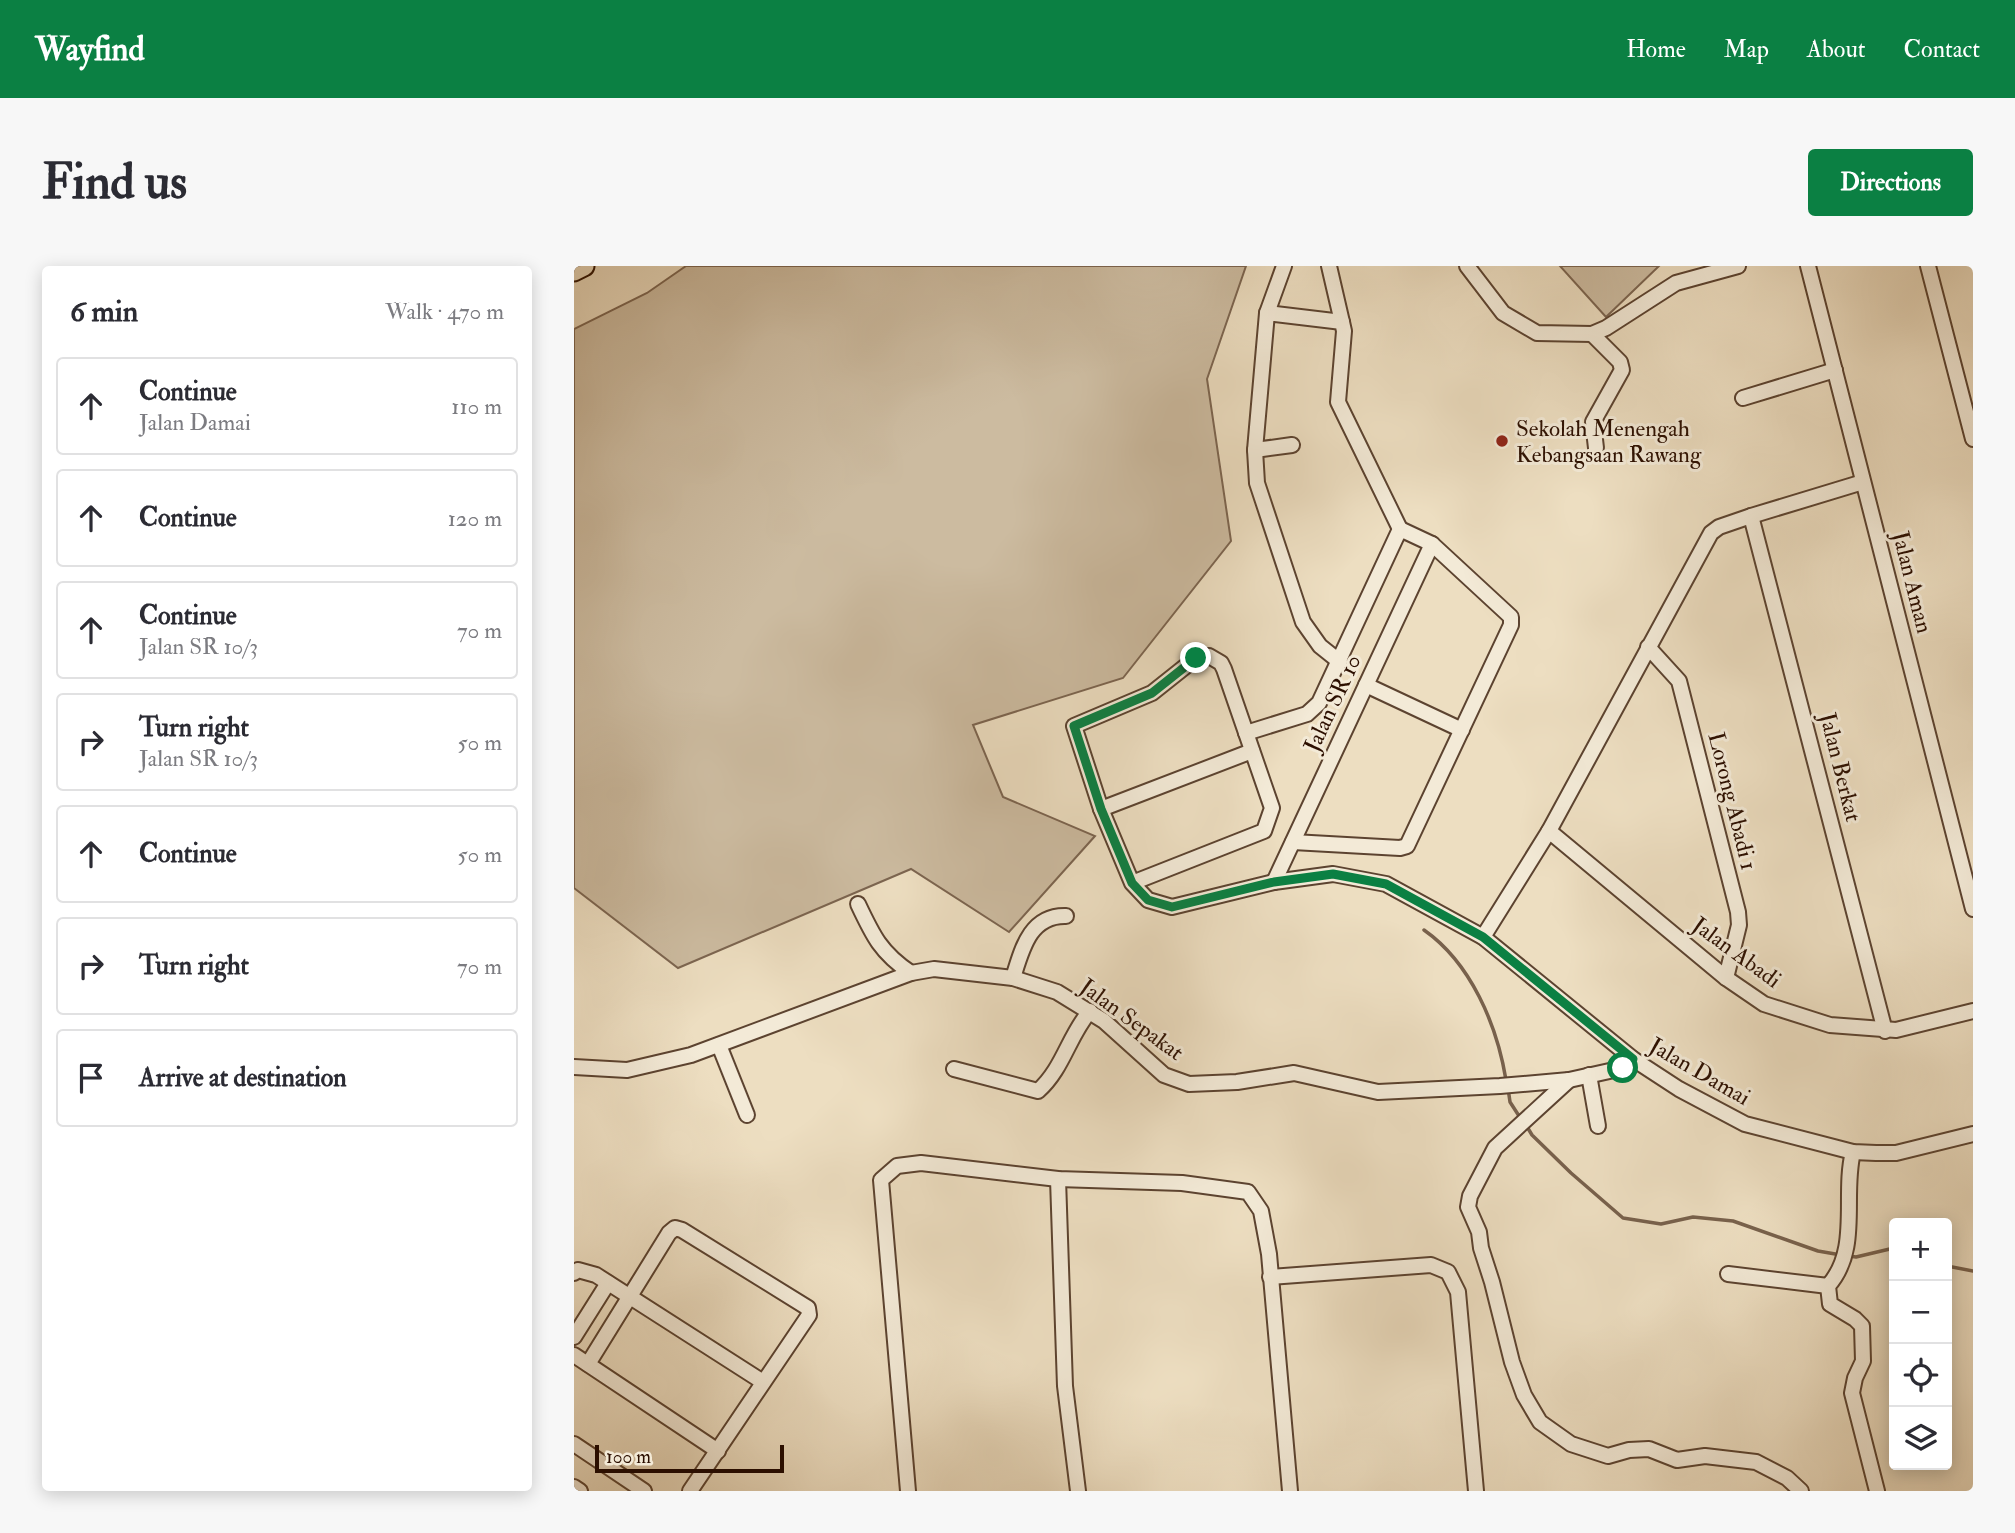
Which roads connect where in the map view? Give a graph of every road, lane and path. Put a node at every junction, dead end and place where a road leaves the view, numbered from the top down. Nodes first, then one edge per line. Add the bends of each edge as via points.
1 (584, 266) edge
2 (1284, 266) edge
3 (1329, 266) edge
4 (1467, 266) edge
5 (1738, 266) edge
6 (1808, 266) edge
7 (1928, 266) edge
8 (574, 271) edge
9 (1268, 313) junction
10 (1342, 322) junction
11 (1592, 334) junction
12 (1835, 370) junction
13 (1743, 398) dead end
14 (1973, 439) edge
15 (1292, 445) dead end
16 (1595, 448) dead end
17 (1255, 450) junction
18 (1864, 482) junction
19 (1751, 516) junction
20 (1400, 529) junction
21 (1432, 544) junction
22 (1648, 647) junction
23 (1340, 663) junction
24 (1366, 685) junction
25 (1462, 730) junction
26 (1246, 733) junction
27 (1252, 751) junction
28 (1101, 809) junction
29 (1549, 831) junction
30 (1293, 842) junction
31 (1274, 882) junction
32 (1132, 883) junction
33 (858, 904) dead end
34 (1973, 909) edge
35 (1066, 916) dead end
36 (1483, 937) junction
37 (911, 973) junction
38 (1013, 978) junction
39 (1726, 978) junction
40 (1090, 1011) junction
41 (1973, 1012) edge
42 (1885, 1031) junction
43 (719, 1045) junction
44 (1633, 1059) junction
45 (574, 1067) edge
46 (954, 1069) dead end
47 (1589, 1075) junction
48 (1569, 1080) junction
49 (747, 1115) dead end
50 (1598, 1126) dead end
51 (1973, 1134) edge
52 (1853, 1152) junction
53 (1058, 1179) junction
54 (574, 1273) edge
55 (1728, 1274) dead end
56 (1270, 1277) junction
57 (608, 1283) junction
58 (1828, 1286) junction
59 (629, 1296) junction
60 (574, 1337) edge
61 (574, 1355) edge
62 (587, 1364) junction
63 (764, 1382) junction
64 (574, 1444) edge
65 (718, 1451) junction
66 (574, 1487) edge
67 (580, 1491) edge
68 (644, 1491) edge
69 (690, 1491) edge
70 (908, 1491) edge
71 (1078, 1491) edge
72 (1290, 1491) edge
73 (1476, 1491) edge
74 (1801, 1491) edge
75 (1877, 1491) edge

1 - 8 highway
2 - 9 street
3 - 10 street
4 - 11 street via 1503,313 1537,333
5 - 11 street via 1676,283
6 - 12 street, Jalan Aman
7 - 14 street
9 - 10 street
9 - 17 street
10 - 20 street via 1338,402
11 - 16 street via 1620,362 1622,370 1593,422
12 - 13 street
12 - 18 street, Jalan Aman
15 - 17 street
17 - 23 street via 1257,482 1303,622
18 - 19 street
18 - 34 street, Jalan Aman
19 - 22 street via 1719,527 1707,538
19 - 42 street, Jalan Berkat
20 - 21 street
20 - 23 street
21 - 24 street, Jalan SR 10
21 - 25 street via 1512,621
22 - 29 street
22 - 39 street, Lorong Abadi 1 via 1679,681 1738,912
23 - 26 street via 1314,709
24 - 25 street
24 - 30 street, Jalan SR 10
25 - 30 street via 1407,846
26 - 27 street
26 - 28 street via 1220,663 1209,656 1196,658 1152,693 1074,726
27 - 28 street
27 - 32 street via 1272,808 1264,831
28 - 32 street
29 - 36 street
29 - 39 street, Jalan Abadi
30 - 31 street, Jalan SR 10
31 - 32 street, Jalan Damai via 1172,907 1148,900
31 - 36 street, Jalan Damai via 1333,874 1386,884
33 - 37 street via 875,941
35 - 38 street via 1052,915 1039,923 1022,948
36 - 44 street, Jalan Damai
37 - 38 street, Jalan Sepakat via 934,969
37 - 43 street, Jalan Sepakat
38 - 40 street, Jalan Sepakat via 1056,992
39 - 42 street, Jalan Abadi via 1764,1004 1830,1025
40 - 46 street via 1050,1080 1038,1091
40 - 48 street, Jalan Sepakat via 1164,1075 1189,1084 1294,1073 1378,1092
41 - 42 street, Jalan Abadi
43 - 45 street, Jalan Sepakat via 627,1070
43 - 49 street
44 - 47 street, Jalan Sepakat via 1623,1068
44 - 52 street, Jalan Damai via 1745,1124
47 - 48 street, Jalan Sepakat
47 - 50 street
48 - 74 street via 1495,1148 1468,1207 1524,1395 1540,1422 1571,1444 1608,1456 1649,1450 1677,1460 1705,1456 1756,1462
51 - 52 street, Jalan Damai via 1896,1153
52 - 58 street via 1846,1252
53 - 56 street via 1182,1183 1248,1192 1261,1211
53 - 70 street via 921,1163 897,1166 881,1180
53 - 71 street via 1065,1386
54 - 57 street via 596,1275
55 - 58 street
56 - 72 street
56 - 73 street via 1432,1265 1448,1272 1458,1292
57 - 59 street
57 - 60 street
58 - 75 street via 1830,1304 1862,1326 1863,1361 1852,1393
59 - 62 street
59 - 63 street
59 - 63 street via 669,1233 679,1228 804,1304 809,1315
61 - 62 street
62 - 65 street
63 - 65 street
64 - 68 street
65 - 69 street
66 - 67 street

